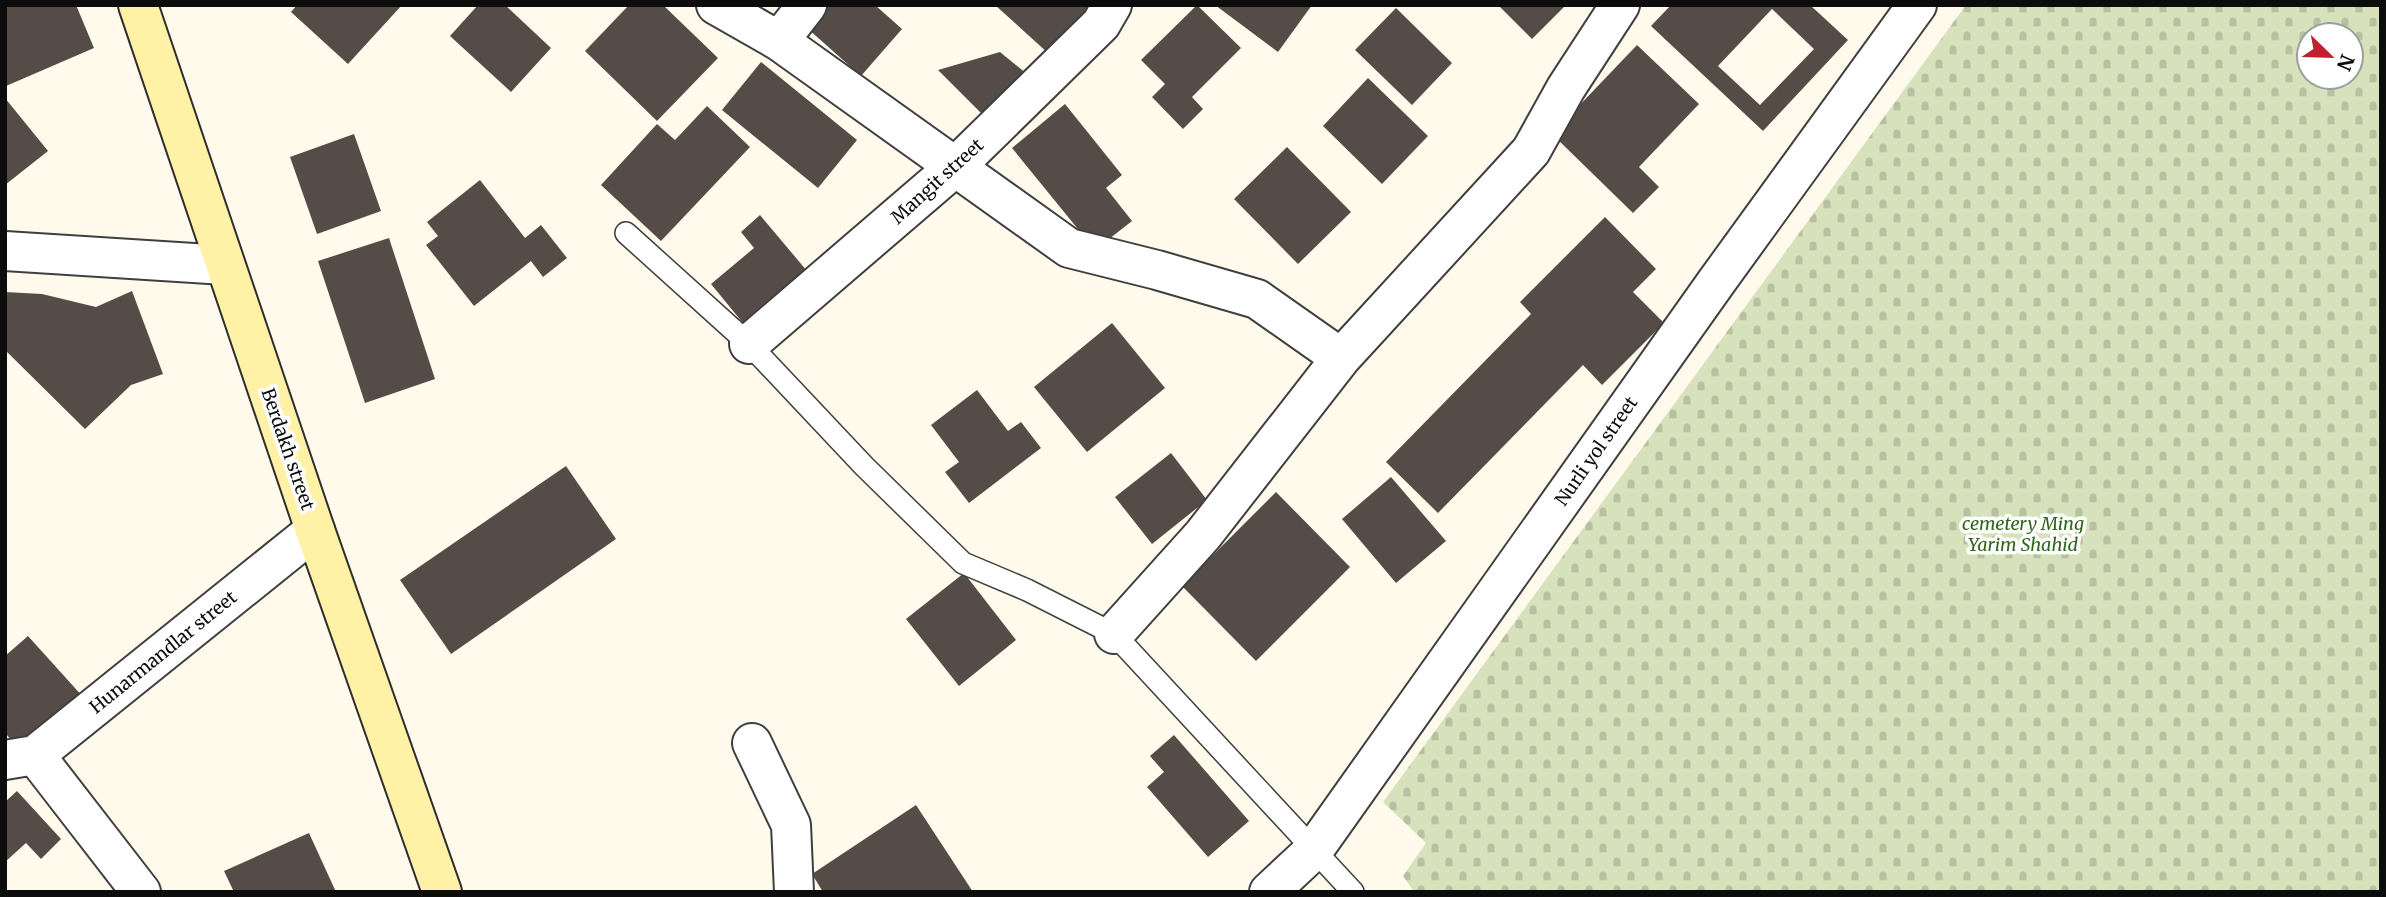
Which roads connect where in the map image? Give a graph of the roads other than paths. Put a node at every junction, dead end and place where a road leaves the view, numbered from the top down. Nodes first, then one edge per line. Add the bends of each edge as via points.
1 (138, 5) edge
2 (716, 5) edge
3 (807, 5) edge
4 (1112, 5) edge
5 (1620, 5) edge
6 (1917, 5) edge
7 (779, 41) junction
8 (956, 167) junction
9 (625, 233) dead end
10 (5, 251) edge
11 (225, 265) junction
12 (749, 344) junction
13 (1341, 359) junction
14 (315, 530) junction
15 (1114, 634) junction
16 (752, 743) dead end
17 (20, 758) edge
18 (1313, 851) junction
19 (141, 892) edge
20 (442, 892) edge
21 (794, 892) edge
22 (1269, 892) edge
23 (1353, 892) edge

1 - 11 main road, Berdakh street
2 - 7 street
3 - 7 street
4 - 8 street, Mangit street via 1101,24
5 - 13 street via 1531,151
6 - 18 street, Nurli yol street
7 - 8 street
8 - 12 street, Mangit street
8 - 13 street via 1069,248 1257,299
9 - 12 lane
10 - 11 street
11 - 14 main road, Berdakh street
12 - 15 lane via 863,466 963,563
13 - 15 street via 1203,535
14 - 17 street, Hunarmandlar street
14 - 20 main road, Berdakh street
15 - 18 lane
16 - 21 street via 791,825
17 - 19 street
18 - 22 street, Nurli yol street
18 - 23 lane

